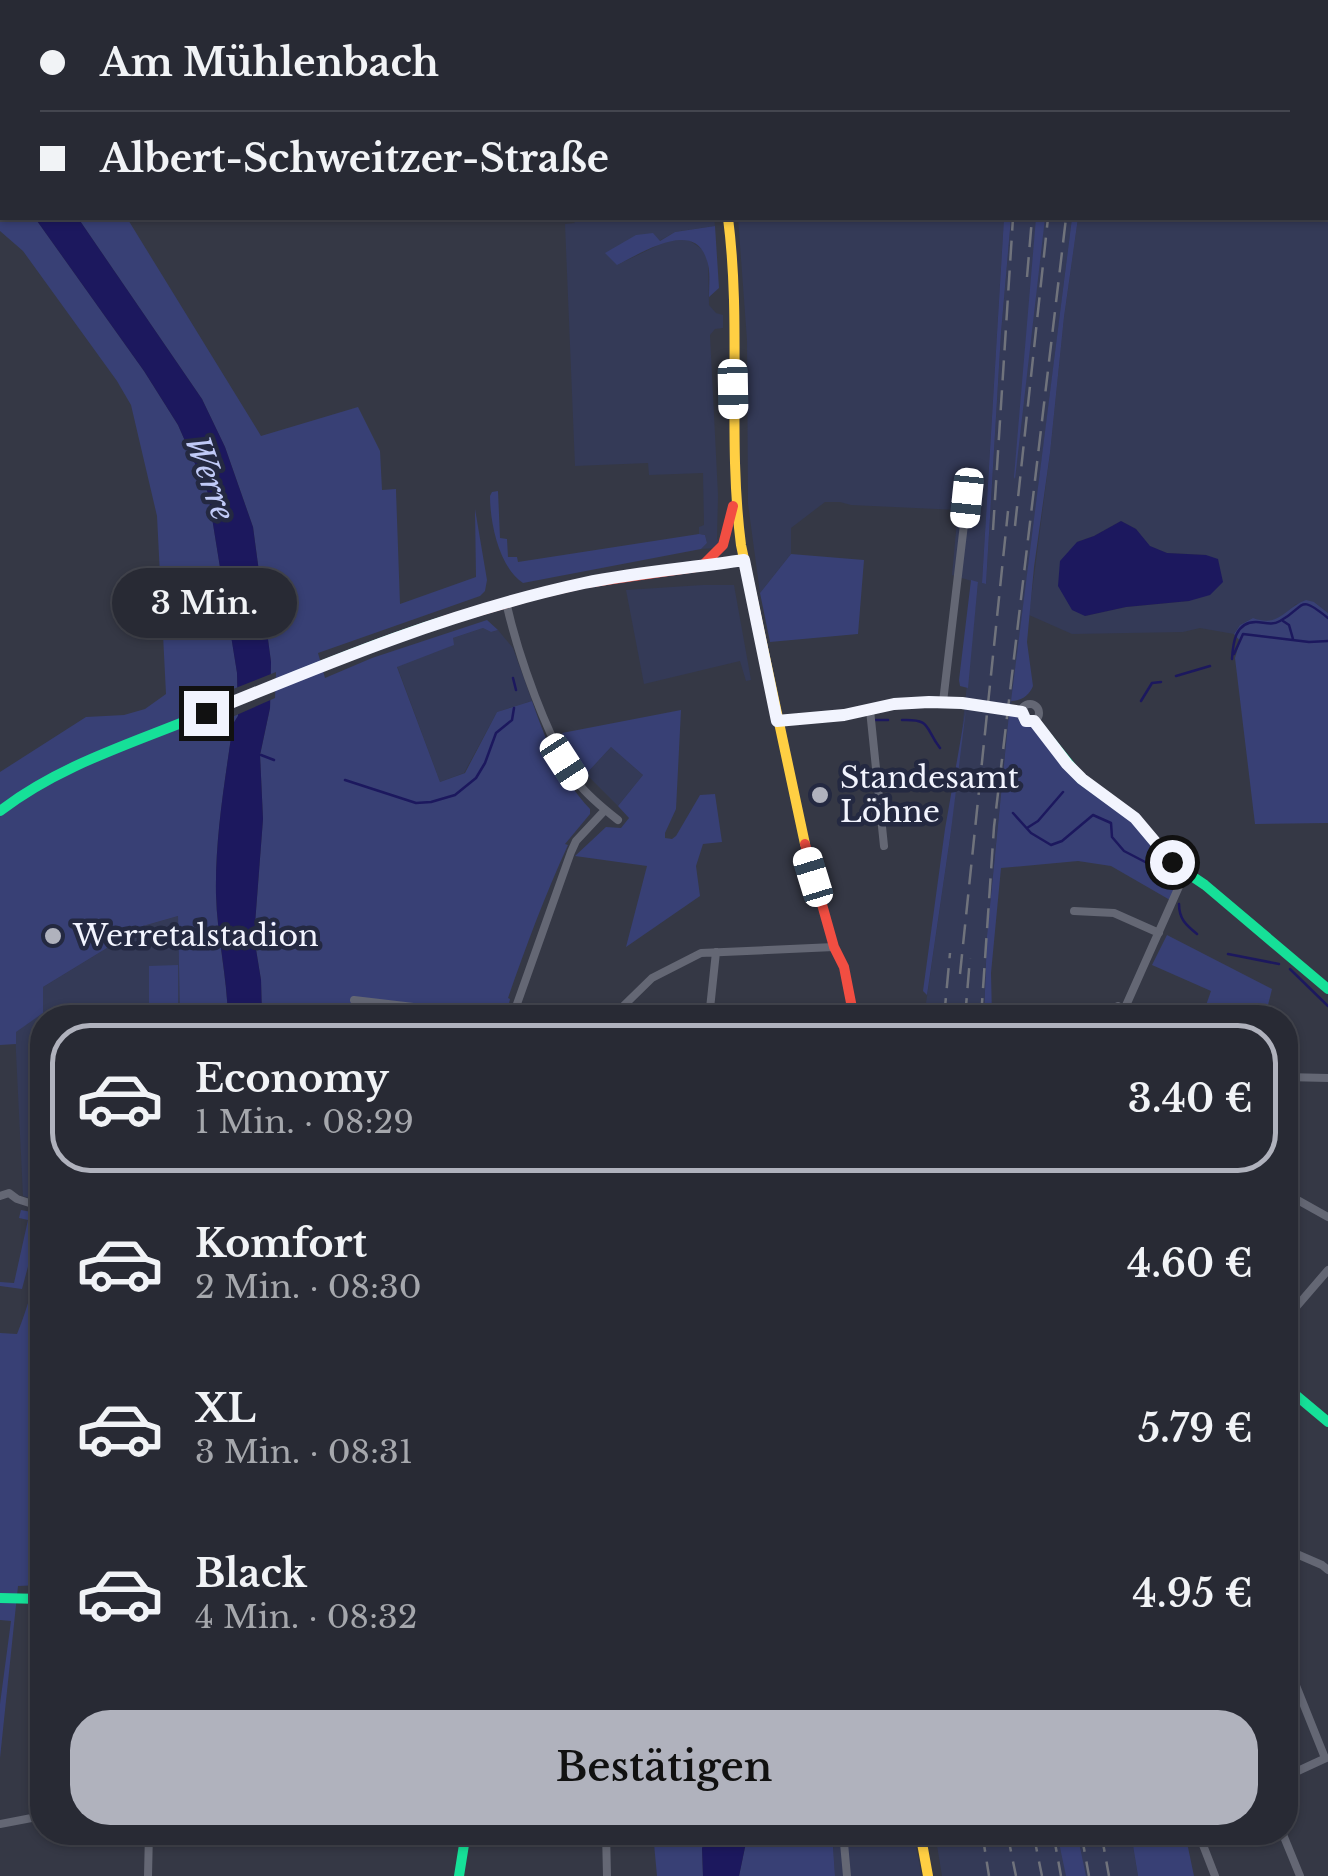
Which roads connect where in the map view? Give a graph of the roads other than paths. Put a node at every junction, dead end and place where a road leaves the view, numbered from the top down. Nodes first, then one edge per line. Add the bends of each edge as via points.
1 (728, 220) edge
2 (734, 497) junction
3 (967, 498) dead end
4 (744, 560) junction
5 (703, 565) junction
6 (506, 602) junction
7 (943, 702) junction
8 (870, 710) junction
9 (1022, 712) junction
10 (777, 721) junction
11 (1034, 721) junction
12 (604, 810) junction
13 (0, 811) edge
14 (618, 820) dead end
15 (884, 846) dead end
16 (1186, 873) junction
17 (1074, 910) dead end
18 (1158, 933) junction
19 (834, 947) junction
20 (716, 952) junction
21 (1328, 989) edge
22 (354, 1000) dead end
23 (397, 1005) edge
24 (515, 1005) edge
25 (625, 1005) edge
26 (710, 1005) edge
27 (851, 1005) edge
28 (1126, 1005) edge
29 (1298, 1077) edge
30 (1328, 1078) edge
31 (0, 1196) edge
32 (1298, 1200) edge
33 (30, 1204) edge
34 (1328, 1217) edge
35 (1328, 1270) edge
36 (1298, 1305) edge
37 (1298, 1397) edge
38 (1328, 1422) edge
39 (1298, 1555) edge
40 (1328, 1570) edge
41 (0, 1598) edge
42 (30, 1599) edge
43 (1298, 1690) edge
44 (1326, 1758) edge
45 (1298, 1771) edge
46 (30, 1818) edge
47 (0, 1824) edge
48 (149, 1845) edge
49 (464, 1845) edge
50 (607, 1845) edge
51 (844, 1845) edge
52 (922, 1845) edge
53 (1203, 1845) edge
54 (1287, 1845) edge
55 (148, 1876) edge
56 (459, 1876) edge
57 (608, 1876) edge
58 (848, 1876) edge
59 (928, 1876) edge
60 (1215, 1876) edge
61 (1299, 1876) edge

1 - 2 main road
2 - 4 main road
2 - 5 main road via 724,545
3 - 7 street
4 - 5 main road
4 - 10 main road
5 - 6 main road
6 - 12 street via 552,738
6 - 13 main road via 314,669 99,757
7 - 8 street
7 - 9 street
8 - 10 street
8 - 15 street
9 - 11 street
9 - 11 street via 1034,705
10 - 19 main road
11 - 16 main road via 1082,779 1135,818
12 - 14 street
12 - 24 street via 576,841
16 - 18 street
16 - 21 main road
17 - 18 street via 1114,913
18 - 28 street
19 - 20 street
19 - 27 main road
20 - 25 street via 691,956 652,978
20 - 26 street
22 - 23 street
29 - 30 street
31 - 33 street via 9,1193
32 - 34 street
35 - 36 street
37 - 38 main road
39 - 40 street
41 - 42 main road
43 - 44 street
44 - 45 street
46 - 47 street
48 - 55 street
49 - 56 main road
50 - 57 street
51 - 58 street
52 - 59 main road
53 - 60 street
54 - 61 street

